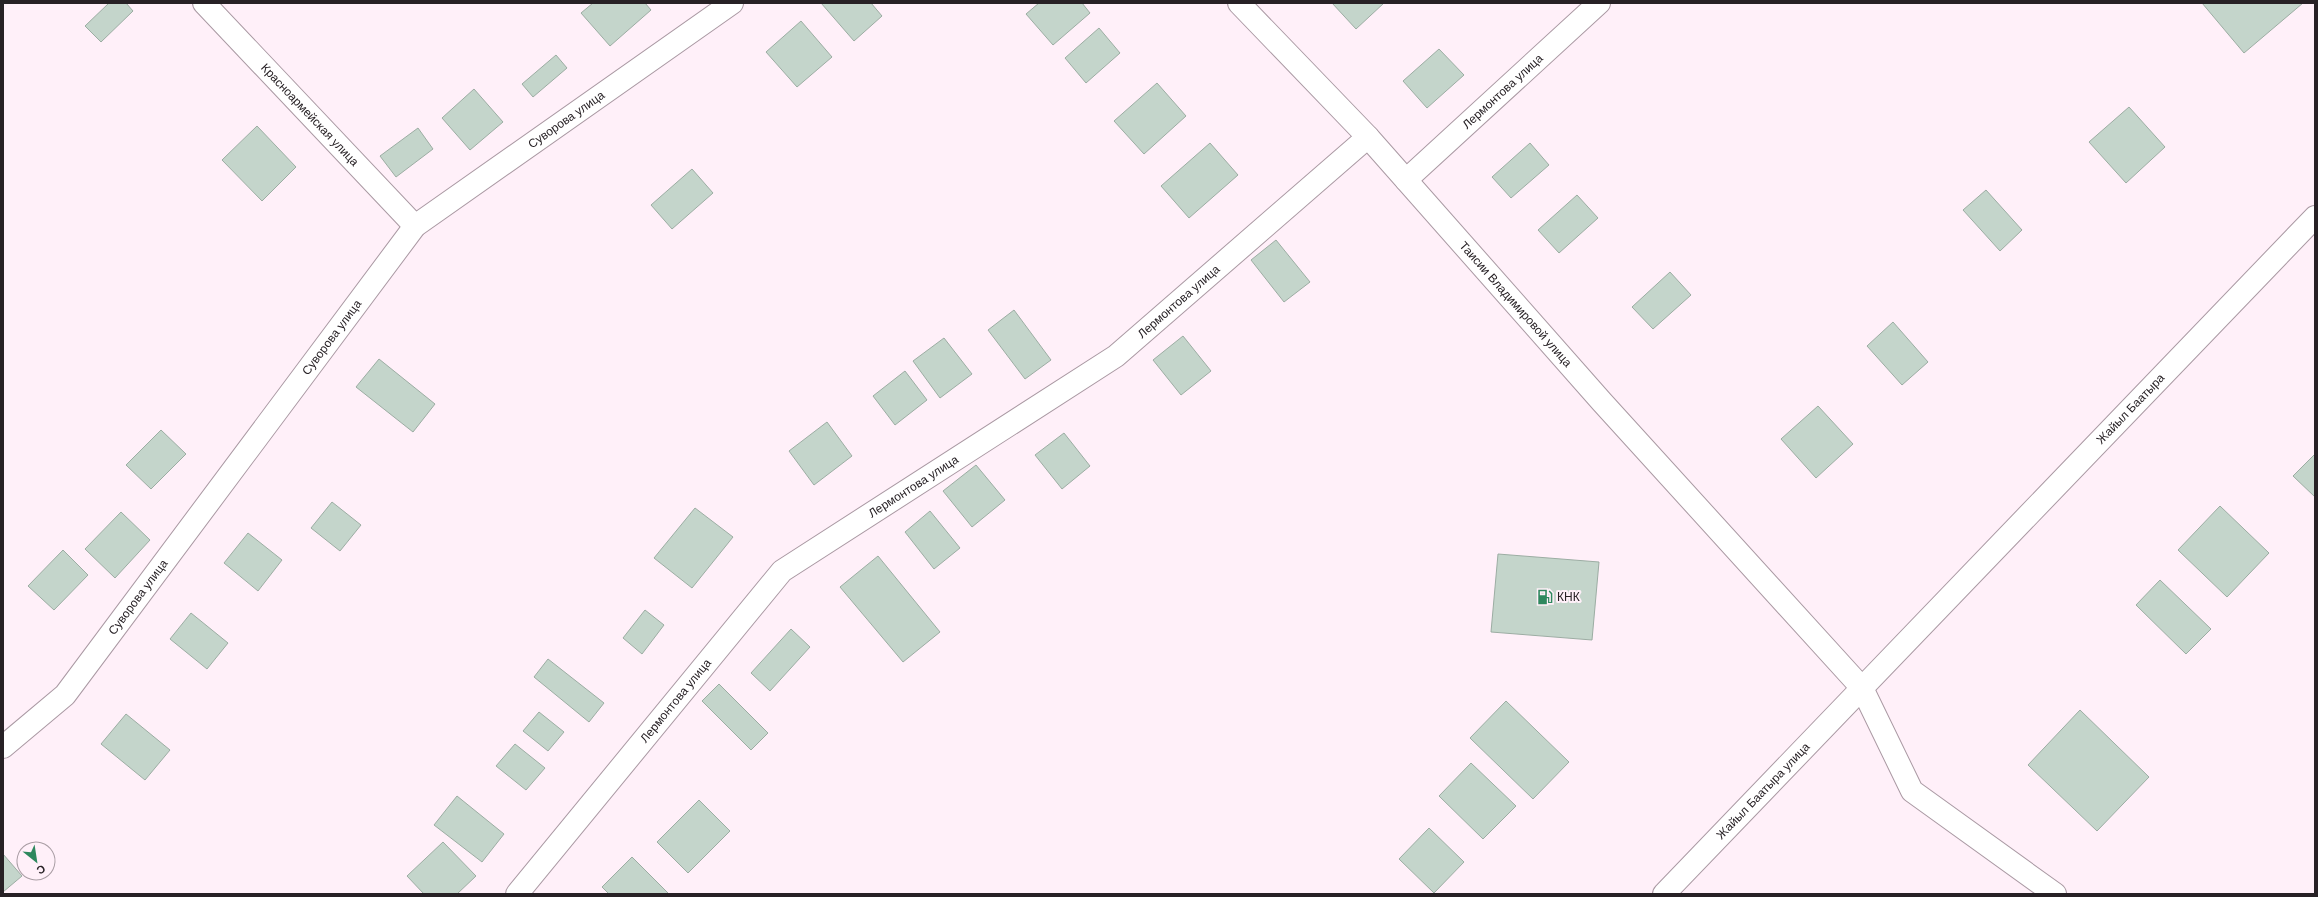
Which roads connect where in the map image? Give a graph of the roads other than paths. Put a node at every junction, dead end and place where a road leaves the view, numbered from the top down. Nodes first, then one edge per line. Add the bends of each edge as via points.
1 (204, 3) edge
2 (732, 3) edge
3 (1239, 3) edge
4 (1600, 3) edge
5 (1368, 137) junction
6 (1406, 180) junction
7 (2315, 217) edge
8 (415, 226) junction
9 (1862, 688) junction
10 (3, 747) edge
11 (517, 894) edge
12 (1664, 894) edge
13 (2055, 894) edge

1 - 8 main road, Красноармейская улица
2 - 8 main road, Суворова улица
3 - 5 main road, Таисии Владимировой улица
4 - 6 main road, Лермонтова улица
5 - 6 main road, Таисии Владимировой улица
5 - 11 main road, Лермонтова улица via 1116,356 782,571
6 - 9 main road, Таисии Владимировой улица
7 - 9 main road, Жайыл Баатыра
8 - 10 main road, Суворова улица via 66,695
9 - 12 main road, Жайыл Баатыра улица
9 - 13 main road via 1912,791

